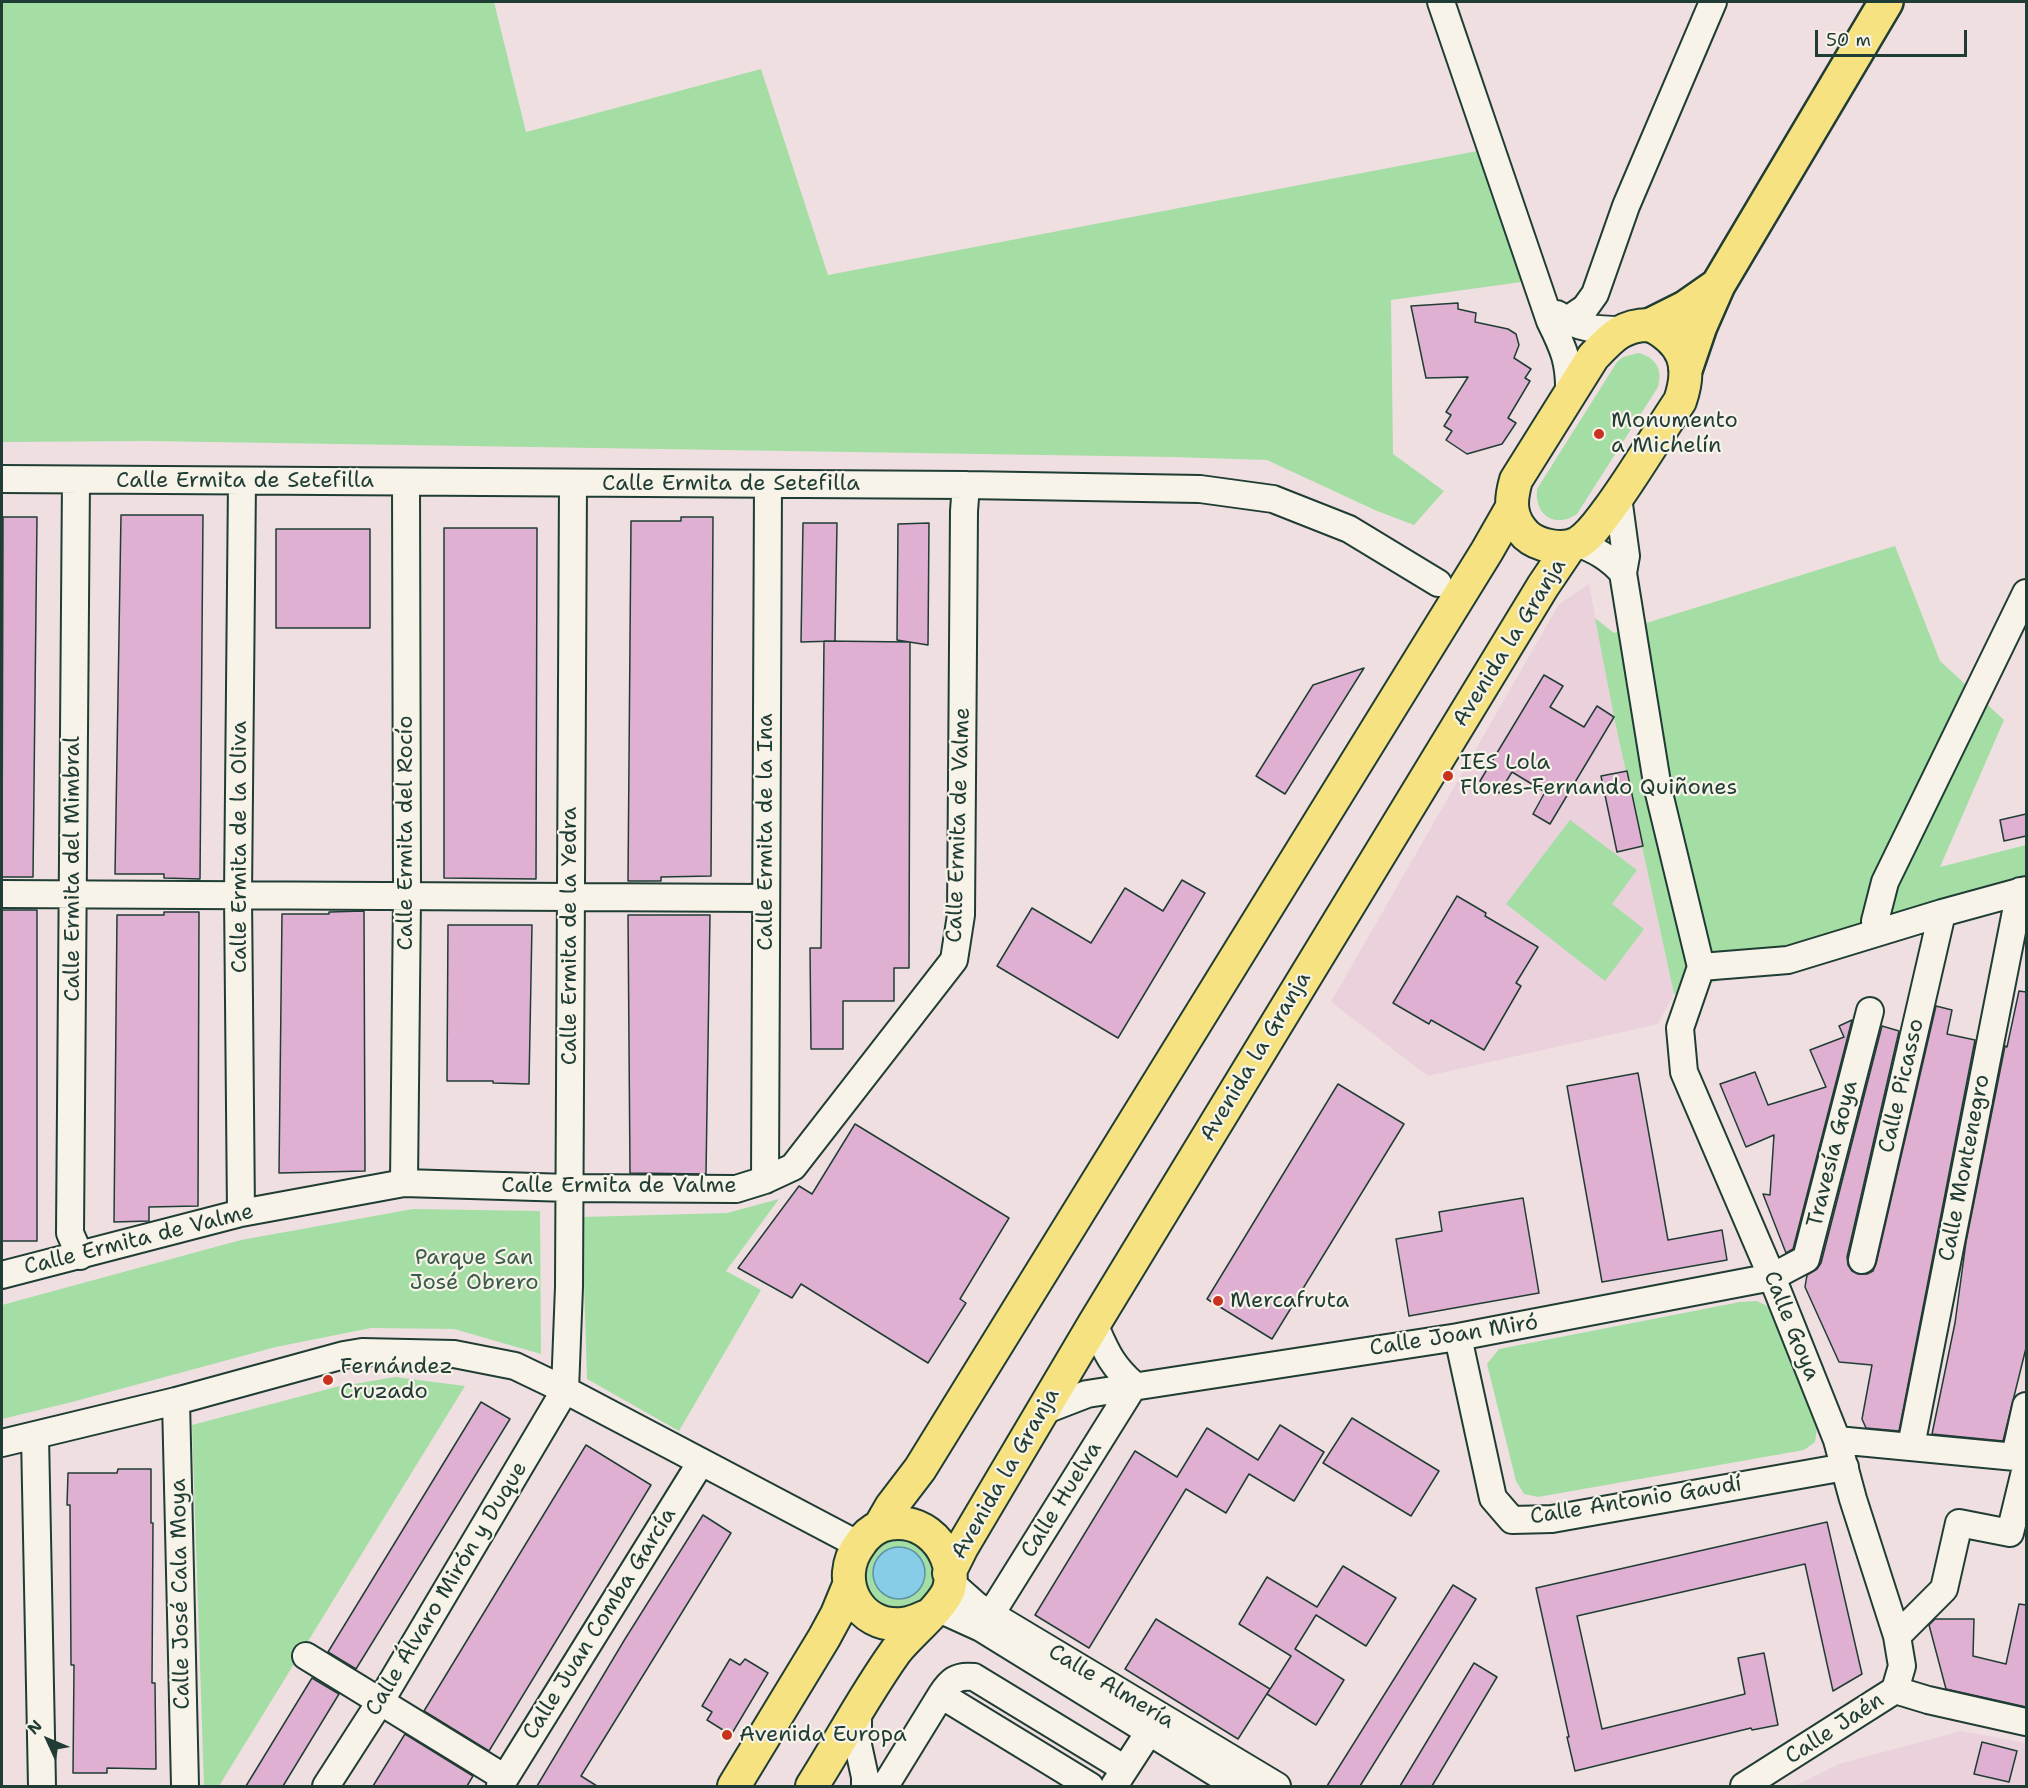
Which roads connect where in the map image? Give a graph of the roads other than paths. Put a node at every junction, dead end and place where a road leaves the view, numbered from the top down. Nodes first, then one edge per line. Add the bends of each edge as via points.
1 (1440, 2) edge
2 (1713, 2) edge
3 (1886, 2) edge
4 (1718, 285) junction
5 (1595, 294) junction
6 (1542, 298) junction
7 (1566, 321) junction
8 (1627, 328) junction
9 (1686, 367) junction
10 (1569, 395) junction
11 (2, 479) edge
12 (76, 480) junction
13 (242, 481) junction
14 (406, 482) junction
15 (573, 483) junction
16 (768, 484) junction
17 (966, 485) junction
18 (1617, 497) junction
19 (1510, 509) junction
20 (1574, 544) junction
21 (1623, 573) junction
22 (1473, 574) junction
23 (1438, 583) junction
24 (2026, 593) edge
25 (1446, 617) junction
26 (2023, 890) edge
27 (2, 894) edge
28 (73, 894) junction
29 (238, 895) junction
30 (407, 896) junction
31 (570, 897) junction
32 (766, 898) junction
33 (1942, 913) junction
34 (1876, 933) junction
35 (1701, 967) junction
36 (1870, 1011) dead end
37 (765, 1180) junction
38 (404, 1183) junction
39 (569, 1188) junction
40 (241, 1213) junction
41 (80, 1256) junction
42 (1862, 1260) dead end
43 (2, 1275) edge
44 (1772, 1277) junction
45 (1094, 1324) junction
46 (1458, 1338) junction
47 (1134, 1385) junction
48 (566, 1390) junction
49 (176, 1401) junction
50 (2026, 1406) edge
51 (1043, 1411) junction
52 (35, 1436) junction
53 (1837, 1440) junction
54 (2, 1443) edge
55 (1911, 1446) junction
56 (2023, 1461) edge
57 (701, 1462) junction
58 (1845, 1467) junction
59 (869, 1536) junction
60 (849, 1585) junction
61 (941, 1595) junction
62 (991, 1614) junction
63 (1897, 1635) junction
64 (306, 1656) dead end
65 (1895, 1690) junction
66 (941, 1695) junction
67 (380, 1702) junction
68 (858, 1712) junction
69 (2026, 1722) edge
70 (1149, 1732) junction
71 (1119, 1778) edge
72 (502, 1782) edge
73 (42, 1786) edge
74 (185, 1786) edge
75 (326, 1786) edge
76 (734, 1786) edge
77 (812, 1786) edge
78 (865, 1786) edge
79 (885, 1786) edge
80 (1090, 1786) edge
81 (1237, 1786) edge
82 (1277, 1786) edge
83 (1744, 1786) edge

1 - 6 street
2 - 5 street via 1626,206
3 - 4 highway
4 - 8 highway via 1685,308
4 - 9 highway
5 - 7 street via 1585,308
5 - 8 street via 1596,305
6 - 7 street
6 - 10 street via 1569,368
7 - 8 street via 1582,328
8 - 9 main road via 1664,332 1680,351
8 - 10 main road via 1593,357
9 - 18 main road, Avenida la Granja via 1680,401
10 - 19 main road via 1516,480
11 - 12 street, Calle Ermita de Setefilla
12 - 13 street, Calle Ermita de Setefilla
12 - 28 street, Calle Ermita del Mimbral
13 - 14 street, Calle Ermita de Setefilla
13 - 29 street, Calle Ermita de la Oliva
14 - 15 street, Calle Ermita de Setefilla
14 - 30 street, Calle Ermita del Rocío
15 - 16 street, Calle Ermita de Setefilla
15 - 31 street, Calle Ermita de la Yedra
16 - 17 street, Calle Ermita de Setefilla
16 - 32 street, Calle Ermita de la Ina
17 - 23 street, Calle Ermita de Setefilla via 1200,489 1274,499 1349,529
17 - 37 street, Calle Ermita de Valme via 961,915 954,960 793,1167
18 - 20 main road, Avenida la Granja via 1591,534
18 - 21 street via 1626,556
19 - 20 main road via 1518,527 1529,538 1541,544
19 - 22 main road
20 - 21 street via 1603,555
20 - 45 main road, Avenida la Granja via 1543,586
21 - 35 street via 1658,789
22 - 23 street via 1454,583
22 - 25 main road
23 - 25 street
24 - 34 street via 1885,882 1875,921
25 - 59 main road via 920,1469
26 - 33 street
26 - 55 street, Calle Montenegro
27 - 28 street
28 - 29 street
28 - 41 street, Calle Ermita del Mimbral via 70,1233
29 - 30 street
29 - 40 street, Calle Ermita de la Oliva
30 - 31 street
30 - 38 street, Calle Ermita del Rocío
31 - 32 street
31 - 39 street, Calle Ermita de la Yedra
32 - 37 street, Calle Ermita de la Ina
33 - 34 street
33 - 42 street, Calle Picasso
34 - 35 street via 1788,960
35 - 44 street, Calle Goya via 1680,1028 1684,1072
36 - 44 street, Travesía Goya via 1806,1259
37 - 39 street, Calle Ermita de Valme via 736,1189
38 - 39 street, Calle Ermita de Valme
38 - 40 street, Calle Ermita de Valme
39 - 48 street, Calle Ermita de la Yedra
40 - 41 street, Calle Ermita de Valme
41 - 43 street, Calle Ermita de Valme
44 - 46 street, Calle Joan Miró
44 - 53 street, Calle Goya
45 - 47 street via 1108,1357
45 - 51 main road, Avenida la Granja
46 - 47 street, Calle Joan Miró
46 - 58 street, Calle Antonio Gaudí via 1493,1498 1512,1520 1552,1519
47 - 51 street, Calle Joan Miró via 1087,1394
47 - 62 street, Calle Huelva
48 - 49 street via 515,1366 454,1354 363,1352
48 - 57 street
48 - 67 street, Calle Álvaro Mirón y Duque
49 - 52 street
49 - 74 street, Calle José Cala Moya
50 - 56 street
51 - 61 main road, Avenida la Granja via 962,1547
52 - 54 street
52 - 73 street
53 - 55 street
53 - 58 street, Calle Goya
55 - 56 street
56 - 63 street via 2010,1533 1959,1522 1944,1589
57 - 59 street
57 - 72 street, Calle Juan Comba García
58 - 63 street, Calle Goya
59 - 60 main road via 851,1556
59 - 61 main road, Avenida la Granja via 894,1523 923,1529 936,1539 949,1564
60 - 61 main road via 862,1609 882,1622 903,1625 915,1622
60 - 76 main road via 824,1638
61 - 62 street, Calle Almería
61 - 68 main road, Avenida la Granja via 898,1650
61 - 70 street, Calle Almería via 981,1628
62 - 82 street, Calle Almería
63 - 65 street, Calle Goya via 1902,1666
64 - 67 street
65 - 69 street
65 - 83 street, Calle Jaén
66 - 71 street via 950,1681 961,1676 974,1677
66 - 79 street
66 - 80 street
67 - 72 street
67 - 75 street, Calle Álvaro Mirón y Duque
68 - 77 main road, Avenida la Granja
68 - 78 street via 858,1745
70 - 71 street
70 - 81 street, Calle Almería

